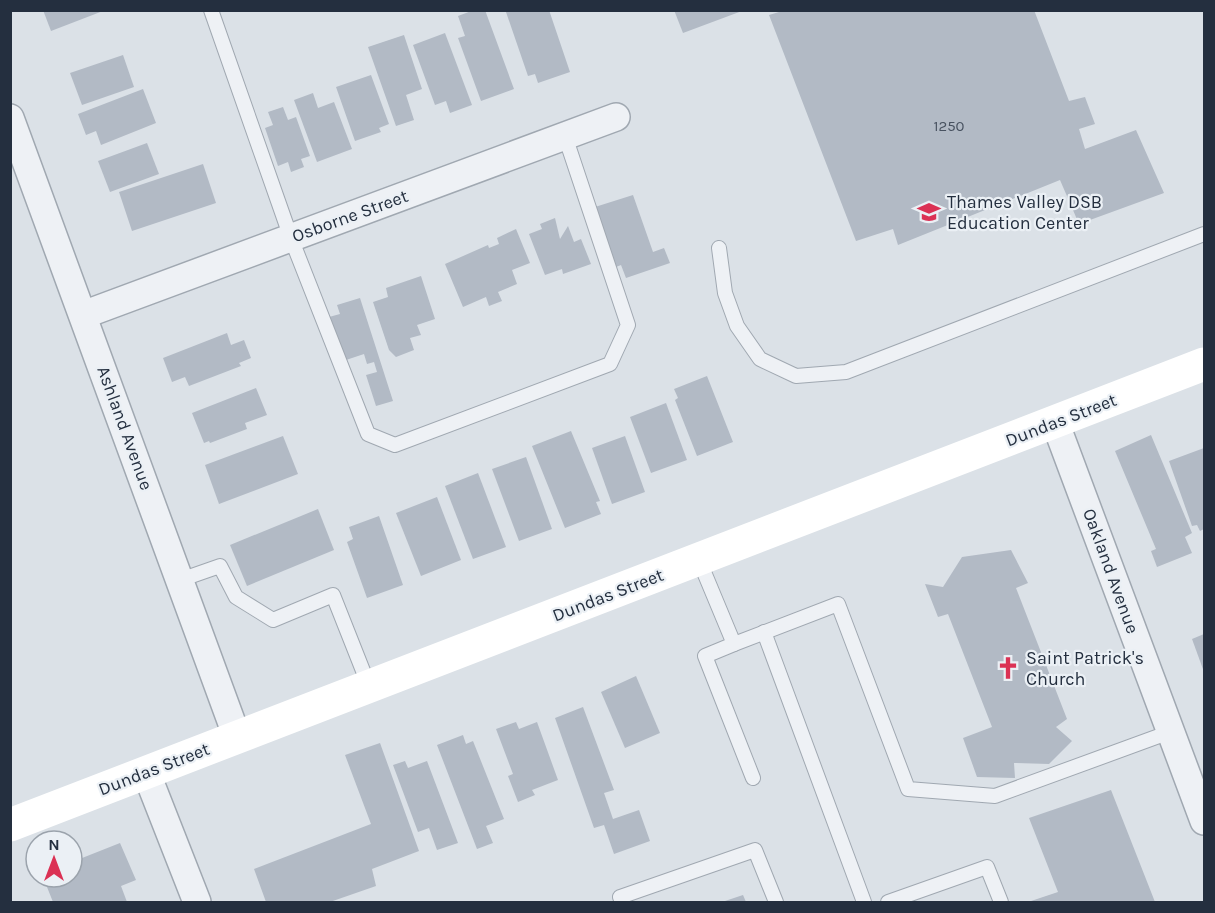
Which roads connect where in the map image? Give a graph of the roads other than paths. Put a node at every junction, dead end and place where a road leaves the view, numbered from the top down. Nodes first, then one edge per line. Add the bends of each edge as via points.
1 (211, 10) edge
2 (616, 117) dead end
3 (10, 118) edge
4 (565, 136) junction
5 (1204, 234) edge
6 (291, 238) junction
7 (719, 248) dead end
8 (84, 315) junction
9 (1204, 364) edge
10 (1055, 422) junction
11 (699, 560) junction
12 (180, 580) junction
13 (764, 632) junction
14 (734, 644) junction
15 (369, 686) junction
16 (1170, 732) junction
17 (237, 737) junction
18 (146, 772) junction
19 (753, 778) dead end
20 (1204, 821) edge
21 (10, 825) edge
22 (621, 900) edge
23 (197, 903) edge
24 (606, 903) edge
25 (776, 903) edge
26 (864, 903) edge
27 (888, 903) edge
28 (1001, 903) edge

1 - 6 lane
2 - 4 street, Osborne Street
3 - 8 street, Ashland Avenue
4 - 6 street, Osborne Street
4 - 6 lane via 628,325 610,364 395,445 368,434
5 - 7 lane via 846,372 796,376 760,359 737,326 725,293
6 - 8 street, Osborne Street
8 - 12 street, Ashland Avenue
9 - 10 main road, Dundas Street
10 - 11 main road, Dundas Street
10 - 16 street, Oakland Avenue
11 - 14 lane
11 - 15 main road, Dundas Street
12 - 15 lane via 220,566 236,597 273,620 333,595
12 - 17 street, Ashland Avenue
13 - 14 lane
13 - 16 lane via 838,604 908,789 995,796
13 - 26 lane
14 - 19 lane via 705,656
15 - 17 main road, Dundas Street
16 - 20 street, Oakland Avenue
17 - 18 main road, Dundas Street
18 - 21 main road, Dundas Street
18 - 23 street
22 - 24 lane
22 - 25 lane via 754,850
27 - 28 lane via 987,867

